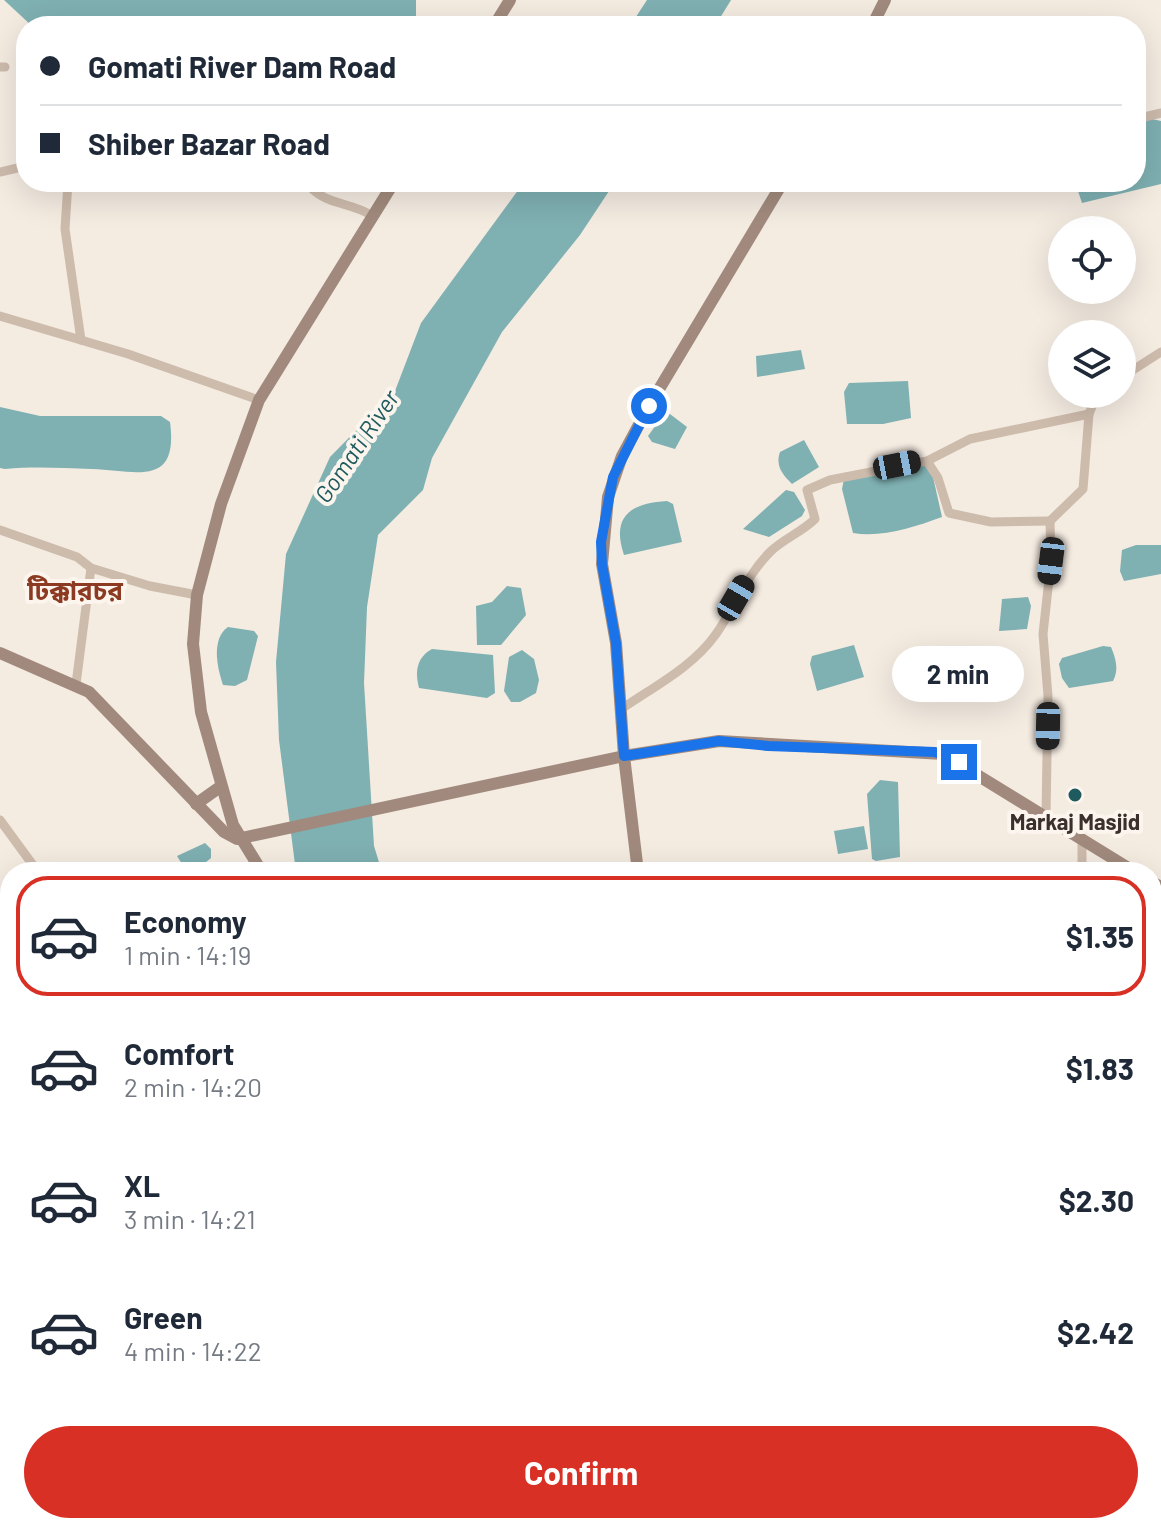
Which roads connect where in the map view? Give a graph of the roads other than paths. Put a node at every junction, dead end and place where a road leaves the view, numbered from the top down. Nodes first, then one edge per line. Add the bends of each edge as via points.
1 (67, 192) edge
2 (316, 192) edge
3 (387, 192) edge
4 (777, 192) edge
5 (371, 215) junction
6 (0, 316) edge
7 (81, 340) junction
8 (1161, 352) edge
9 (1136, 368) edge
10 (259, 400) junction
11 (1091, 408) edge
12 (1089, 414) junction
13 (927, 461) junction
14 (1050, 521) junction
15 (0, 530) edge
16 (91, 568) junction
17 (197, 595) junction
18 (0, 653) edge
19 (76, 684) junction
20 (620, 710) junction
21 (624, 756) junction
22 (220, 787) junction
23 (196, 804) junction
24 (1046, 815) junction
25 (0, 820) edge
26 (249, 839) junction
27 (1082, 839) junction
28 (31, 862) edge
29 (258, 862) edge
30 (637, 862) edge
31 (1082, 862) edge
32 (1119, 862) edge

1 - 7 street via 65,229
2 - 5 street
3 - 5 street
4 - 20 street via 649,406 613,477 603,519 602,564 616,643
5 - 10 street
6 - 7 street
7 - 10 street
8 - 9 street
10 - 17 street via 221,504
11 - 12 street
12 - 13 street via 970,439
12 - 14 street via 1083,489
13 - 14 street via 949,513 991,522
13 - 20 street via 830,480 807,490 815,519 759,564 717,634 700,652
14 - 24 street via 1043,634
15 - 16 street via 77,557
16 - 17 street
16 - 19 street
17 - 22 street via 196,678
18 - 19 street
19 - 23 street via 112,713
20 - 21 street
21 - 24 street via 719,741 935,752
21 - 26 street
21 - 30 street
22 - 23 street
22 - 26 street via 233,825
23 - 26 street via 224,832
24 - 27 street
25 - 28 street
26 - 29 street
27 - 31 street
27 - 32 street

